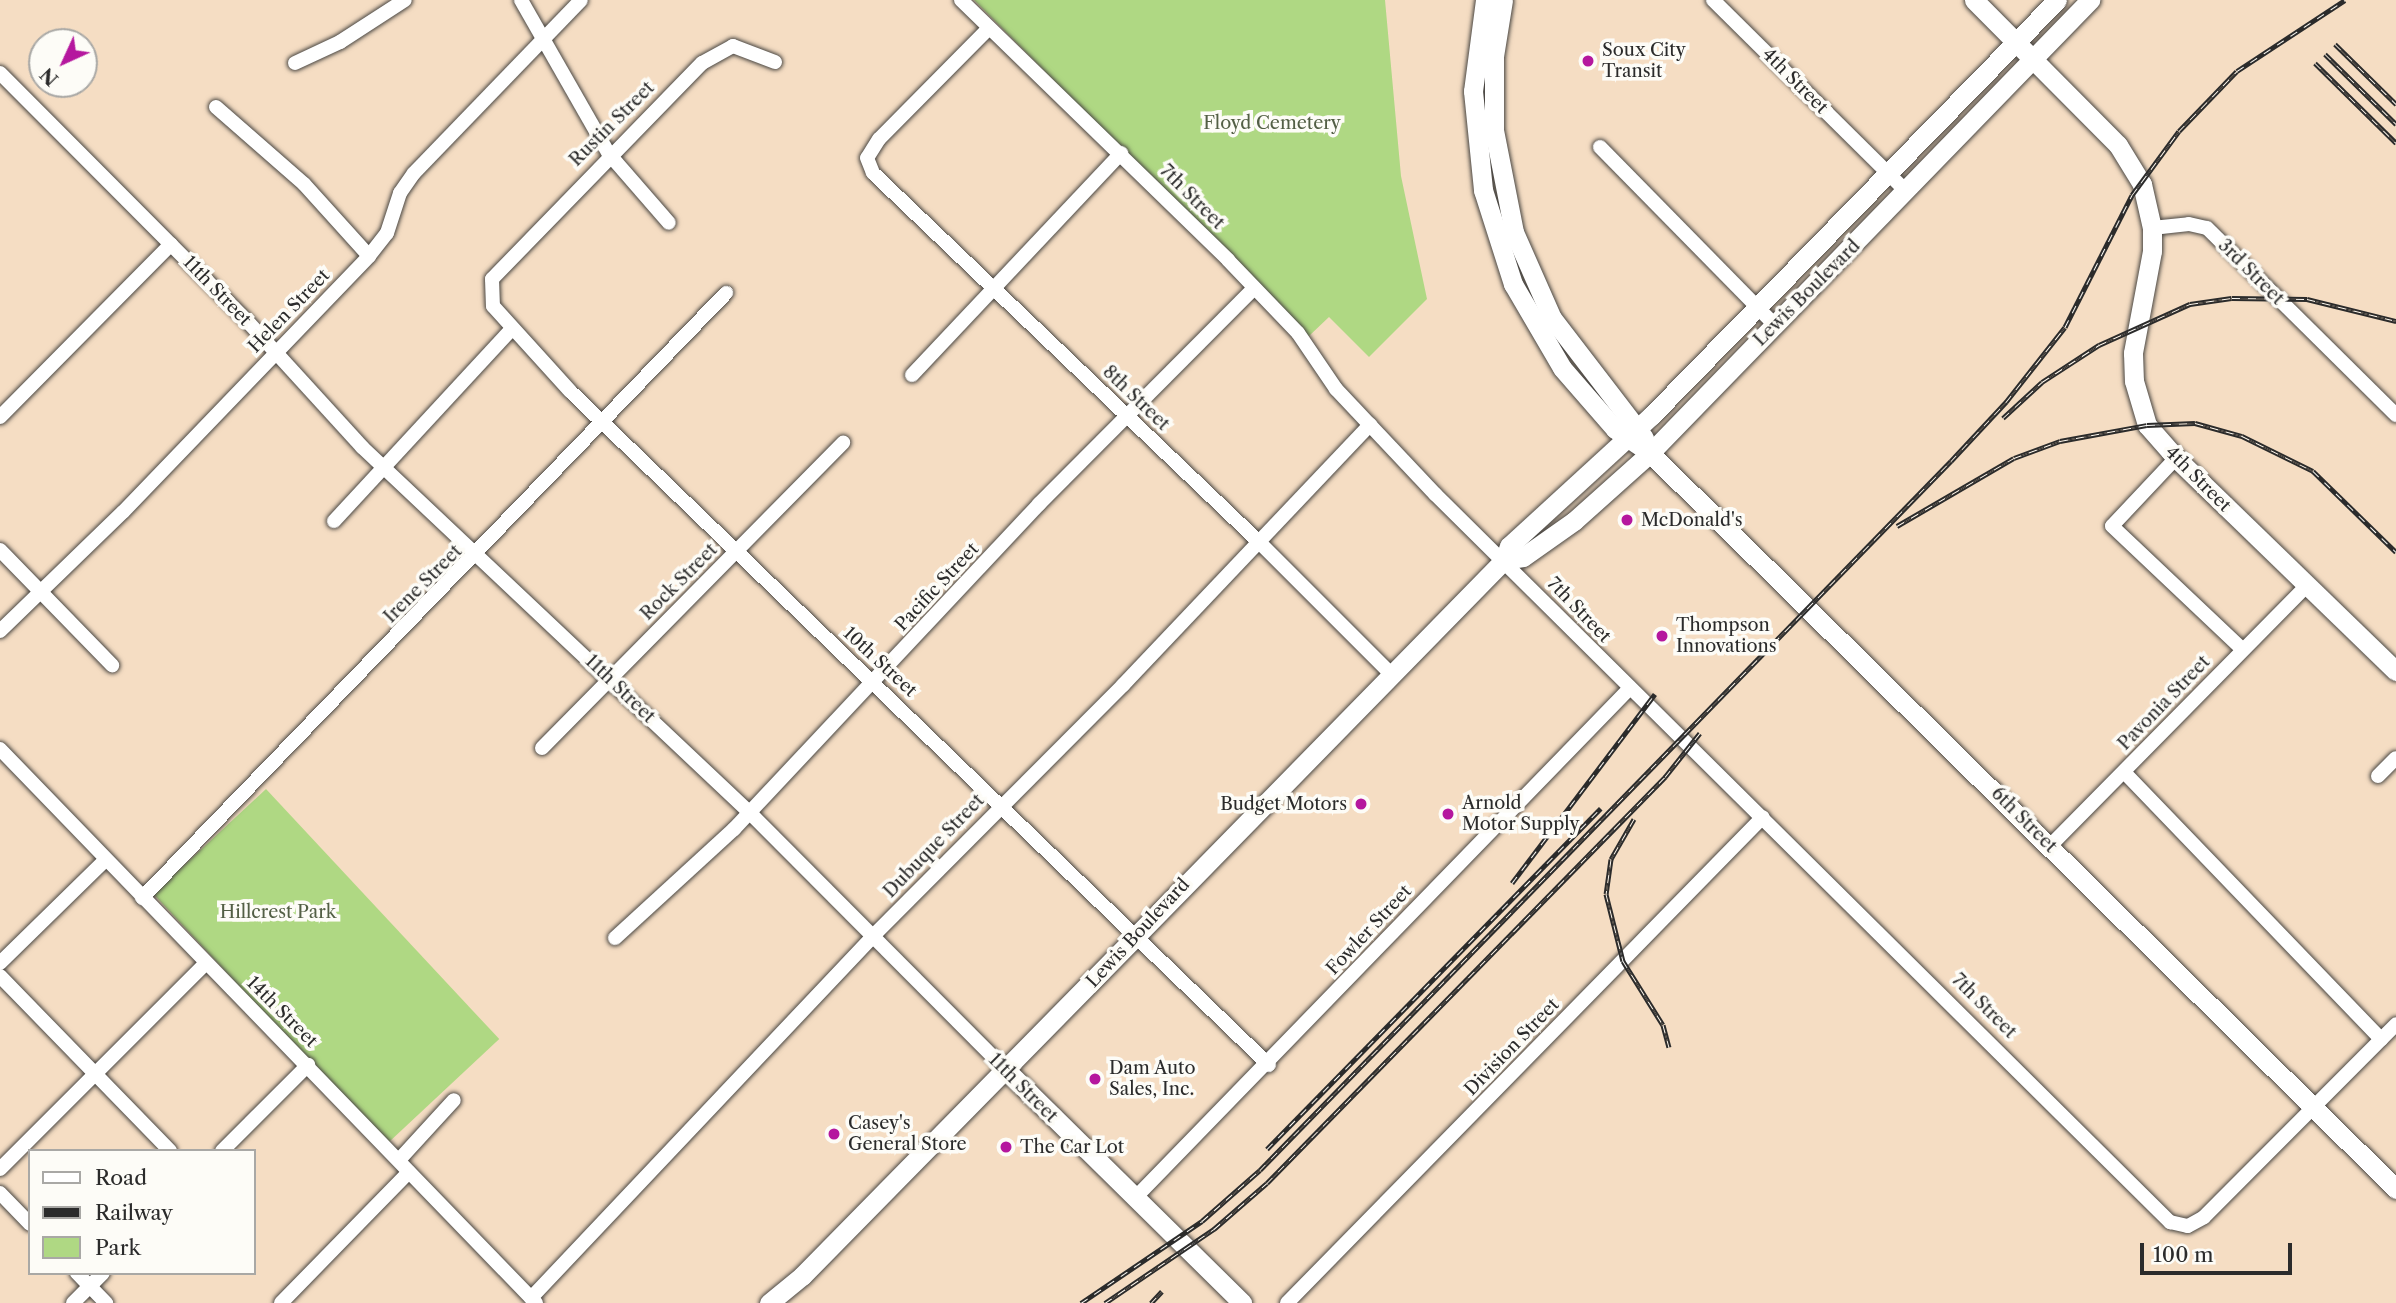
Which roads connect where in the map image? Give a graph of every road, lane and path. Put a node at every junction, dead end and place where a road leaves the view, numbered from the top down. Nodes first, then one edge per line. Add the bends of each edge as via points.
1 (405, 0) edge
2 (521, 0) edge
3 (581, 0) edge
4 (961, 0) edge
5 (1485, 0) edge
6 (1503, 0) edge
7 (1713, 0) edge
8 (1974, 0) edge
9 (2057, 0) edge
10 (2090, 0) edge
11 (989, 28) junction
12 (543, 37) junction
13 (2017, 41) junction
14 (2034, 58) junction
15 (775, 62) dead end
16 (295, 63) dead end
17 (0, 73) edge
18 (216, 107) dead end
19 (1600, 147) dead end
20 (1121, 153) junction
21 (608, 154) junction
22 (1889, 175) junction
23 (1906, 192) junction
24 (669, 223) dead end
25 (2152, 228) junction
26 (171, 244) junction
27 (369, 256) junction
28 (495, 275) joint
29 (993, 288) junction
30 (1254, 288) junction
31 (726, 293) dead end
32 (1758, 308) junction
33 (1775, 325) junction
34 (511, 330) junction
35 (276, 353) junction
36 (912, 375) dead end
37 (2396, 415) edge
38 (1126, 416) junction
39 (0, 417) edge
40 (602, 422) junction
41 (1370, 425) junction
42 (1633, 433) junction
43 (843, 443) dead end
44 (1650, 453) junction
45 (2176, 458) junction
46 (384, 466) junction
47 (334, 521) dead end
48 (1259, 542) junction
49 (0, 550) edge
50 (735, 552) junction
51 (478, 555) junction
52 (1504, 560) junction
53 (2306, 586) junction
54 (41, 591) junction
55 (0, 631) edge
56 (2242, 649) junction
57 (112, 665) dead end
58 (2396, 671) edge
59 (1389, 673) junction
60 (610, 678) junction
61 (873, 683) junction
62 (1630, 688) junction
63 (542, 748) dead end
64 (0, 749) edge
65 (2396, 758) edge
66 (2124, 772) junction
67 (2378, 776) dead end
68 (1000, 804) junction
69 (748, 811) junction
70 (1763, 817) junction
71 (2050, 846) junction
72 (105, 860) junction
73 (142, 898) junction
74 (1136, 936) junction
75 (872, 937) junction
76 (615, 938) dead end
77 (0, 963) edge
78 (206, 963) junction
79 (0, 976) edge
80 (2390, 1034) edge
81 (308, 1065) junction
82 (1269, 1065) junction
83 (1005, 1069) junction
84 (98, 1075) junction
85 (454, 1100) dead end
86 (2312, 1106) junction
87 (168, 1149) edge
88 (224, 1149) edge
89 (398, 1160) junction
90 (0, 1169) edge
91 (409, 1172) junction
92 (2396, 1189) edge
93 (0, 1193) edge
94 (1135, 1198) junction
95 (28, 1222) edge
96 (79, 1275) edge
97 (101, 1275) edge
98 (89, 1287) junction
99 (533, 1301) edge
100 (73, 1303) edge
101 (106, 1303) edge
102 (281, 1303) edge
103 (769, 1303) edge
104 (1242, 1303) edge
105 (1287, 1303) edge

1 - 16 street via 340,42
2 - 12 street
3 - 12 street, Helen Street
4 - 11 street, 7th Street
5 - 42 main road via 1476,56 1474,125 1493,229 1538,332 1562,369
6 - 42 main road via 1494,56 1494,130 1514,232 1558,327
7 - 22 street, 4th Street
8 - 13 main road
9 - 13 main road, Lewis Boulevard
10 - 14 main road, Lewis Boulevard
11 - 20 street, 7th Street
11 - 29 street, 8th Street via 867,158 890,194
12 - 21 street
12 - 27 street, Helen Street via 414,173 400,193 387,233
13 - 14 main road
13 - 22 main road, Lewis Boulevard
14 - 23 main road, Lewis Boulevard
14 - 25 main road via 2134,167 2147,198
15 - 21 street, Rustin Street via 740,47 722,49
17 - 26 street, 11th Street
18 - 27 street via 304,184
19 - 32 street
20 - 29 street
20 - 30 street, 7th Street
21 - 24 street
21 - 28 street, Rustin Street
22 - 23 street, 4th Street
22 - 32 main road, Lewis Boulevard
23 - 33 main road, Lewis Boulevard
25 - 37 street, 3rd Street via 2189,224 2207,228
25 - 45 main road, 4th Street via 2133,352 2134,381 2147,425
26 - 35 street, 11th Street
26 - 39 street
27 - 35 street, Helen Street
28 - 34 street, 10th Street via 490,291 493,306
29 - 36 street
29 - 38 street, 8th Street
30 - 38 street, Pacific Street
30 - 41 street, 7th Street via 1298,333 1336,389
31 - 40 street, Irene Street
32 - 33 street
32 - 42 main road, Lewis Boulevard
33 - 44 main road, Lewis Boulevard
34 - 40 street, 10th Street
34 - 46 street
35 - 46 street, 11th Street
35 - 54 street, Helen Street
38 - 48 street, 8th Street
38 - 61 street, Pacific Street
40 - 50 street, 10th Street
40 - 51 street, Irene Street
41 - 48 street, Dubuque Street
41 - 52 street, 7th Street
42 - 44 main road, 6th Street
42 - 52 main road, Lewis Boulevard via 1509,546
43 - 50 street, Rock Street
44 - 52 main road, Lewis Boulevard via 1574,521 1523,557
44 - 71 main road, 6th Street
45 - 53 main road, 4th Street
45 - 56 street via 2112,526
46 - 47 street
46 - 51 street, 11th Street
48 - 59 street, 8th Street
48 - 68 street, Dubuque Street via 1123,685
49 - 54 street
50 - 60 street, Rock Street
50 - 61 street, 10th Street
51 - 60 street, 11th Street
51 - 73 street, Irene Street
52 - 59 main road, Lewis Boulevard
52 - 62 street, 7th Street
53 - 56 street, Pavonia Street
53 - 58 main road, 4th Street
54 - 55 street, Helen Street
54 - 57 street
56 - 66 street, Pavonia Street
59 - 74 main road, Lewis Boulevard
60 - 63 street, Rock Street
60 - 69 street, 11th Street
61 - 68 street, 10th Street
61 - 69 street, Pacific Street
62 - 70 street, 7th Street
62 - 82 street, Fowler Street
64 - 72 street, 14th Street
65 - 67 street
66 - 71 street, Pavonia Street
66 - 80 street
68 - 74 street, 10th Street
68 - 75 street, Dubuque Street
69 - 75 street, 11th Street
69 - 76 street, Pacific Street
70 - 86 street, 7th Street via 2162,1216 2188,1226 2204,1217
70 - 105 street, Division Street
71 - 86 main road, 6th Street
72 - 73 street, 14th Street
72 - 77 street
73 - 78 street, 14th Street
74 - 82 street, 10th Street
74 - 83 main road, Lewis Boulevard
75 - 83 street, 11th Street
75 - 99 street, Dubuque Street
78 - 81 street, 14th Street
78 - 84 street
79 - 84 street
80 - 86 street
81 - 88 street
81 - 89 street, 14th Street
82 - 94 street, Fowler Street
83 - 94 main road, 11th Street
83 - 103 main road, Lewis Boulevard via 802,1276
84 - 87 street
84 - 90 street
85 - 89 street
86 - 92 main road, 6th Street
89 - 91 street, 14th Street
91 - 99 street, 14th Street
91 - 102 street
93 - 95 street
94 - 104 main road, 11th Street
96 - 98 street
97 - 98 street
98 - 100 street
98 - 101 street

